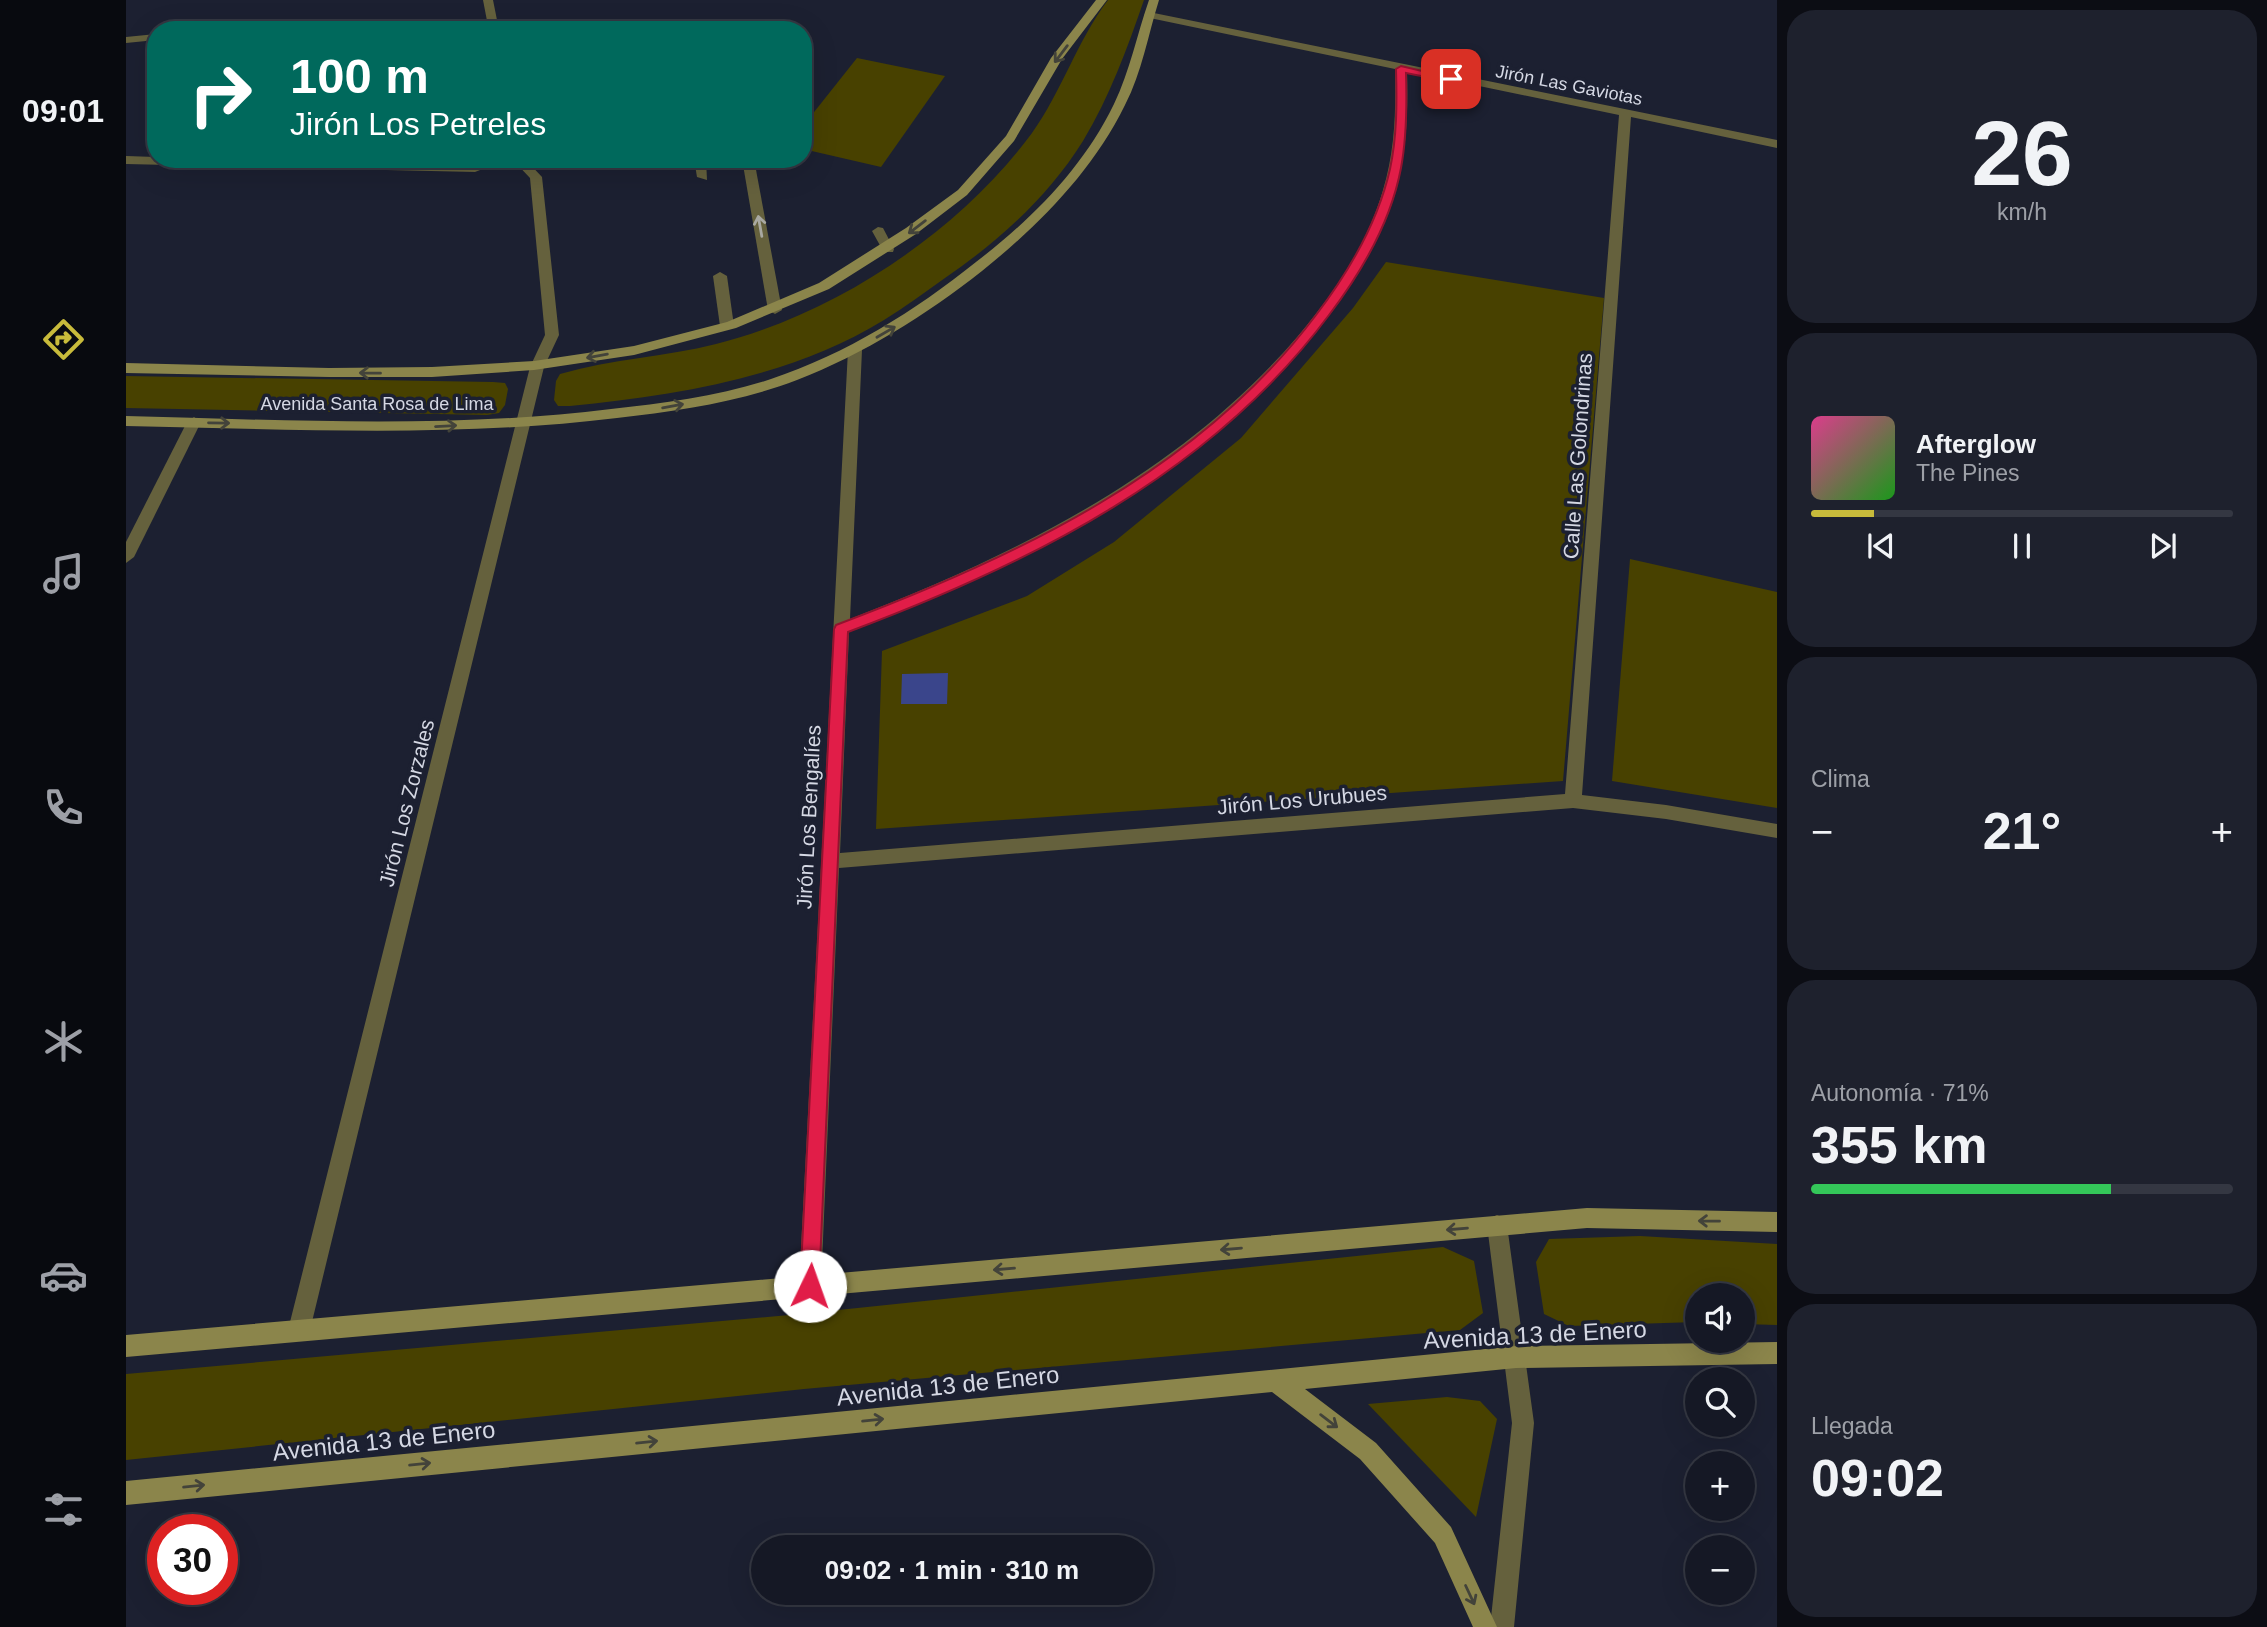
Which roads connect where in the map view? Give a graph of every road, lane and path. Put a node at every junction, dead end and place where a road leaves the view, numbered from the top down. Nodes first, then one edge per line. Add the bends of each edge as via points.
1 (488, 0) edge
2 (1102, 0) edge
3 (1154, 0) edge
4 (1149, 15) junction
5 (492, 21) edge
6 (147, 38) edge
7 (126, 40) edge
8 (1401, 69) junction
9 (1625, 114) junction
10 (1777, 144) edge
11 (126, 160) edge
12 (147, 160) edge
13 (527, 168) edge
14 (702, 168) edge
15 (750, 168) edge
16 (703, 177) dead end
17 (878, 231) dead end
18 (888, 249) junction
19 (720, 276) dead end
20 (775, 310) junction
21 (727, 326) junction
22 (855, 350) junction
23 (537, 367) junction
24 (126, 368) edge
25 (126, 421) edge
26 (194, 422) junction
27 (525, 422) junction
28 (126, 557) edge
29 (841, 629) junction
30 (1573, 801) junction
31 (1777, 831) edge
32 (830, 861) junction
33 (1777, 1222) edge
34 (1497, 1225) junction
35 (810, 1286) junction
36 (299, 1330) junction
37 (126, 1346) edge
38 (1777, 1353) edge
39 (1516, 1357) junction
40 (1275, 1380) junction
41 (126, 1493) edge
42 (1485, 1627) edge
43 (1502, 1627) edge

1 - 5 street
2 -> 18 main road, Avenida Santa Rosa de Lima via 1053,65 996,156 967,188
3 - 4 main road, Avenida Santa Rosa de Lima
4 - 8 street, Jirón Las Gaviotas
22 -> 4 main road, Avenida Santa Rosa de Lima via 957,284 1053,201 1120,104
6 - 7 street
8 - 9 street, Jirón Las Gaviotas
8 - 29 street via 1402,118 1395,170 1377,224 1345,285 1298,348 1245,401 1160,471 1092,515 933,595
9 - 10 street, Jirón Las Gaviotas
9 - 30 street, Calle Las Golondrinas
11 - 12 street
13 - 23 street, Jirón Los Zorzales via 536,177 552,335
14 - 16 street
20 -> 15 street
17 - 18 street
18 - 20 main road, Avenida Santa Rosa de Lima via 846,276
19 - 21 street
20 - 21 main road, Avenida Santa Rosa de Lima
21 -> 23 main road, Avenida Santa Rosa de Lima via 683,340
27 -> 22 main road, Avenida Santa Rosa de Lima via 597,417 727,396
22 - 29 street, Jirón Los Bengalíes
23 -> 24 main road, Avenida Santa Rosa de Lima via 396,373
23 - 27 street, Jirón Los Zorzales
25 - 26 main road, Avenida Santa Rosa de Lima
26 -> 27 main road, Avenida Santa Rosa de Lima via 425,427
26 - 28 street
27 - 36 street, Jirón Los Zorzales
29 - 32 street, Jirón Los Bengalíes
30 - 31 street, Jirón Los Urubues
30 - 32 street, Jirón Los Urubues
32 - 35 street, Jirón Los Bengalíes
33 -> 34 main road via 1587,1218
34 -> 35 main road
34 - 39 street
35 - 36 main road
36 - 37 main road
38 - 39 main road, Avenida 13 de Enero
39 - 40 main road, Avenida 13 de Enero
39 - 43 street via 1523,1423
41 -> 40 main road, Avenida 13 de Enero
40 -> 42 main road via 1368,1451 1443,1535

